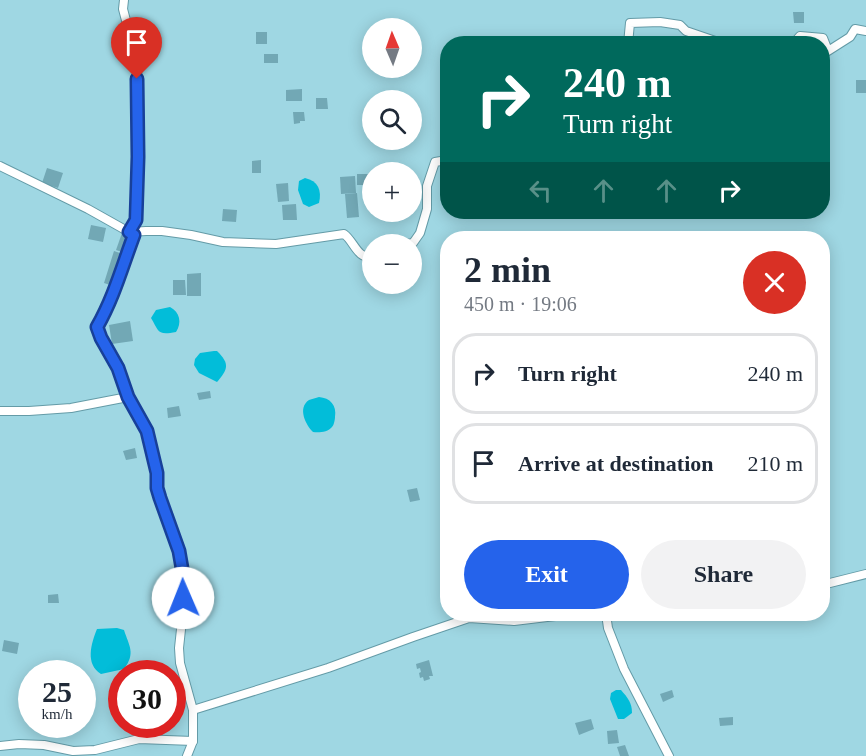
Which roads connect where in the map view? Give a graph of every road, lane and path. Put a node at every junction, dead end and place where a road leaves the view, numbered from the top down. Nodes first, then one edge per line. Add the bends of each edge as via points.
1 (124, 0) edge
2 (866, 31) edge
3 (629, 36) edge
4 (701, 36) edge
5 (830, 50) edge
6 (440, 161) edge
7 (0, 166) edge
8 (129, 232) junction
9 (419, 234) edge
10 (362, 256) edge
11 (128, 397) junction
12 (0, 411) edge
13 (866, 574) edge
14 (830, 583) edge
15 (460, 621) edge
16 (608, 621) edge
17 (193, 710) junction
18 (193, 741) junction
19 (0, 746) edge
20 (187, 756) edge
21 (669, 756) edge

1 - 8 street via 137,62 138,95 136,220
2 - 5 street via 855,29
3 - 4 street via 630,23 660,22 680,25
6 - 9 street via 435,162 428,186 427,209
7 - 8 street
8 - 10 street via 162,231 223,242 276,244 344,234
8 - 11 street via 134,235 97,327
11 - 12 street via 71,408
11 - 17 street via 147,431 157,488 179,551 183,574 180,663
13 - 14 street
15 - 17 street
16 - 21 street via 624,669
17 - 18 street
18 - 19 street via 139,739 73,751 44,745
18 - 20 street

